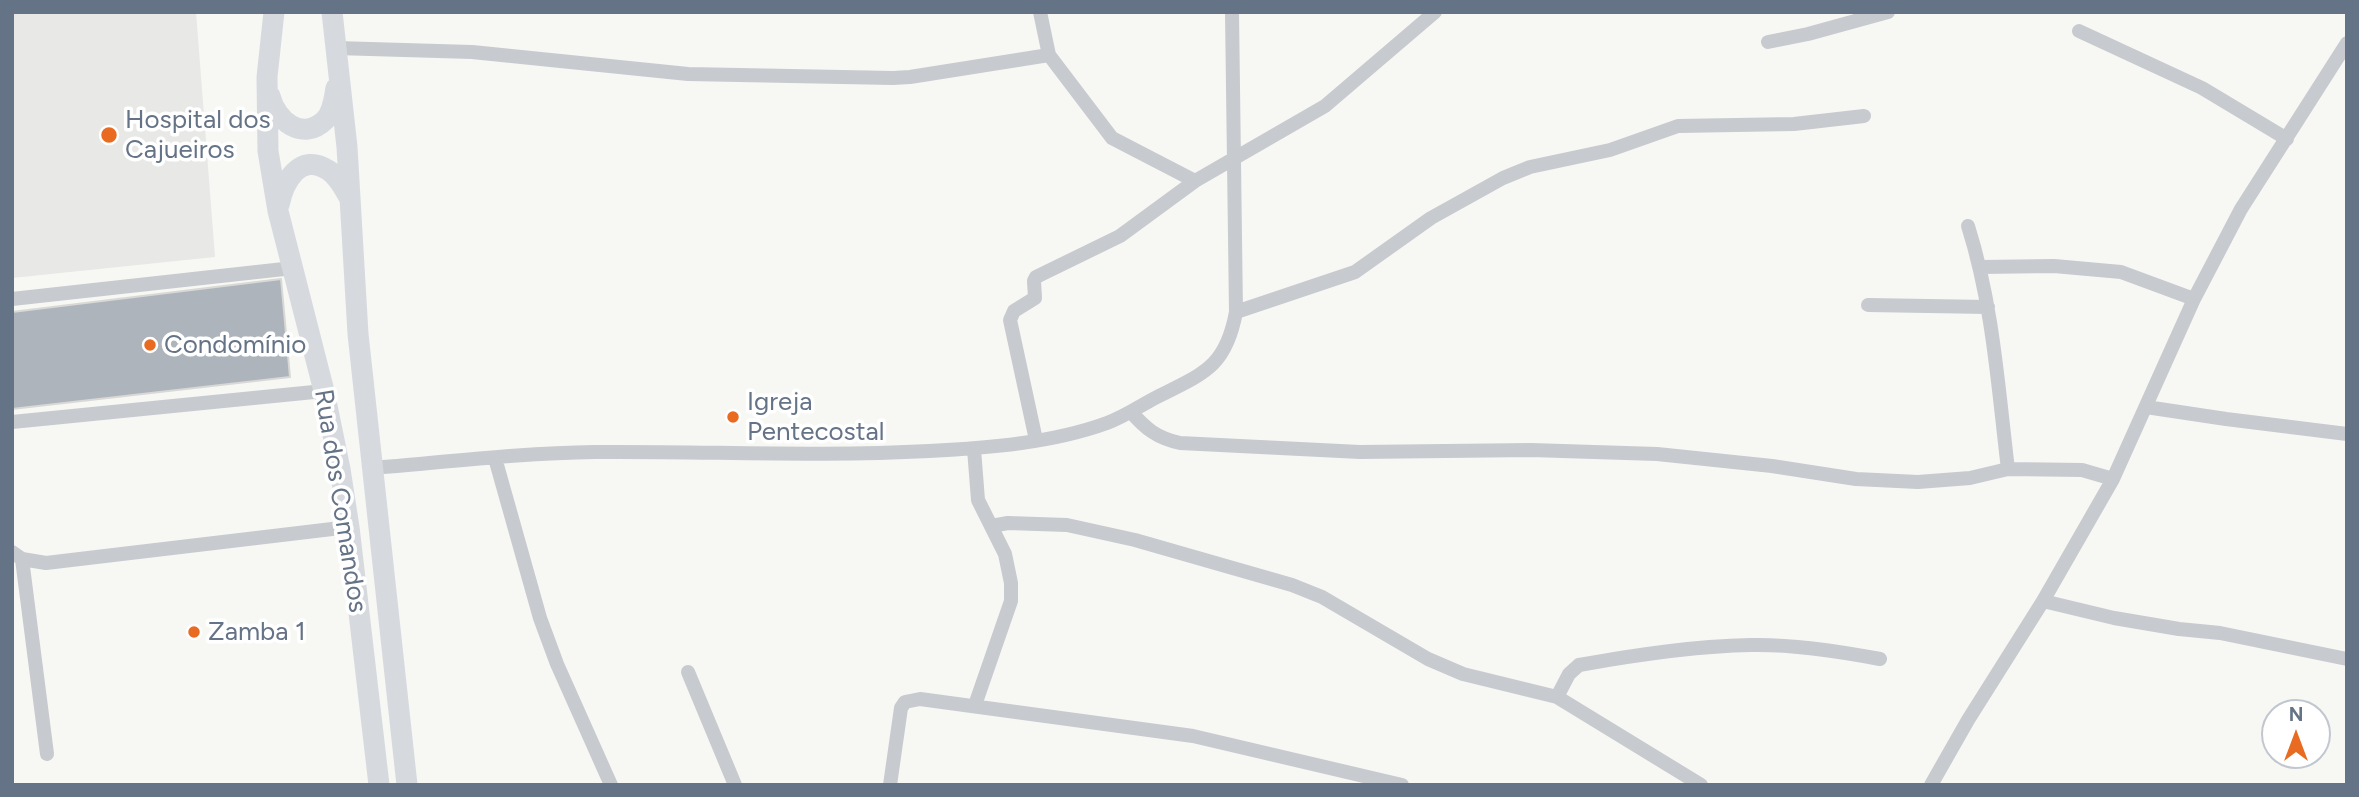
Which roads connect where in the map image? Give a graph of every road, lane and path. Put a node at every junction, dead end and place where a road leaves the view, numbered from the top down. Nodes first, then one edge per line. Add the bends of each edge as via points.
1 (274, 12) edge
2 (332, 12) edge
3 (1040, 12) edge
4 (1232, 12) edge
5 (1434, 12) edge
6 (1888, 12) edge
7 (2079, 31) dead end
8 (1768, 42) dead end
9 (2347, 43) edge
10 (336, 48) junction
11 (1049, 55) junction
12 (339, 76) junction
13 (267, 77) junction
14 (1864, 116) dead end
15 (2287, 139) junction
16 (1234, 158) junction
17 (1195, 181) junction
18 (350, 198) junction
19 (278, 211) junction
20 (1968, 226) dead end
21 (1981, 267) junction
22 (293, 268) junction
23 (12, 299) edge
24 (2194, 299) junction
25 (1868, 305) dead end
26 (1988, 307) junction
27 (1236, 312) junction
28 (324, 391) junction
29 (2146, 407) junction
30 (1131, 412) junction
31 (12, 422) edge
32 (2347, 434) edge
33 (1036, 440) junction
34 (974, 449) junction
35 (495, 458) junction
36 (372, 468) junction
37 (2008, 469) junction
38 (2113, 478) junction
39 (991, 526) junction
40 (349, 527) junction
41 (17, 556) edge
42 (2043, 601) junction
43 (1880, 659) dead end
44 (2347, 659) edge
45 (688, 672) dead end
46 (1557, 696) junction
47 (975, 705) junction
48 (47, 754) dead end
49 (379, 785) edge
50 (407, 785) edge
51 (611, 785) edge
52 (735, 785) edge
53 (890, 785) edge
54 (1402, 785) edge
55 (1701, 785) edge
56 (1931, 785) edge

1 - 13 main road, Rua dos Comandos
2 - 10 main road, Rua dos Comandos
3 - 11 street
4 - 16 street
5 - 16 street via 1325,106
6 - 8 street
7 - 15 street via 2202,88
9 - 15 street
10 - 11 street via 472,52 688,74 893,78
10 - 12 main road, Rua dos Comandos
11 - 17 street via 1112,138
12 - 13 main road via 325,120 303,128 282,121 271,100
12 - 18 main road, Rua dos Comandos
13 - 19 main road, Rua dos Comandos via 268,151
14 - 27 street via 1794,124 1678,126 1610,150 1530,167 1431,218 1355,272
15 - 24 street via 2241,209
16 - 17 street
16 - 27 street
17 - 33 street via 1120,236 1036,277 1035,298 1012,314
18 - 19 main road via 328,170 304,166 287,179
18 - 36 main road, Rua dos Comandos
19 - 22 main road, Rua dos Comandos
20 - 21 street
21 - 24 street via 2054,266 2121,272
21 - 26 street
22 - 23 street
22 - 28 main road, Rua dos Comandos
24 - 29 street
25 - 26 street
26 - 37 street
27 - 30 street via 1231,336 1209,369
28 - 31 street
28 - 40 main road, Rua dos Comandos
29 - 32 street
29 - 38 street
30 - 33 street via 1079,431
30 - 37 street via 1149,432 1180,443 1360,452 1657,454 1918,482
33 - 34 street
34 - 35 street via 870,454 592,452
34 - 39 street via 978,500
35 - 36 street
35 - 51 street via 557,664
36 - 50 main road, Rua dos Comandos
37 - 38 street via 2082,470
38 - 42 street
39 - 46 street via 1067,525 1253,573 1322,597 1428,659 1463,674
39 - 47 street via 1005,554 1013,592
40 - 41 street via 46,563
40 - 49 main road, Rua dos Comandos
41 - 48 street
42 - 44 street
42 - 56 street
43 - 46 street via 1753,645 1671,651 1578,665
45 - 52 street
46 - 55 street
47 - 53 street via 920,699 905,702 899,714
47 - 54 street via 1194,736

